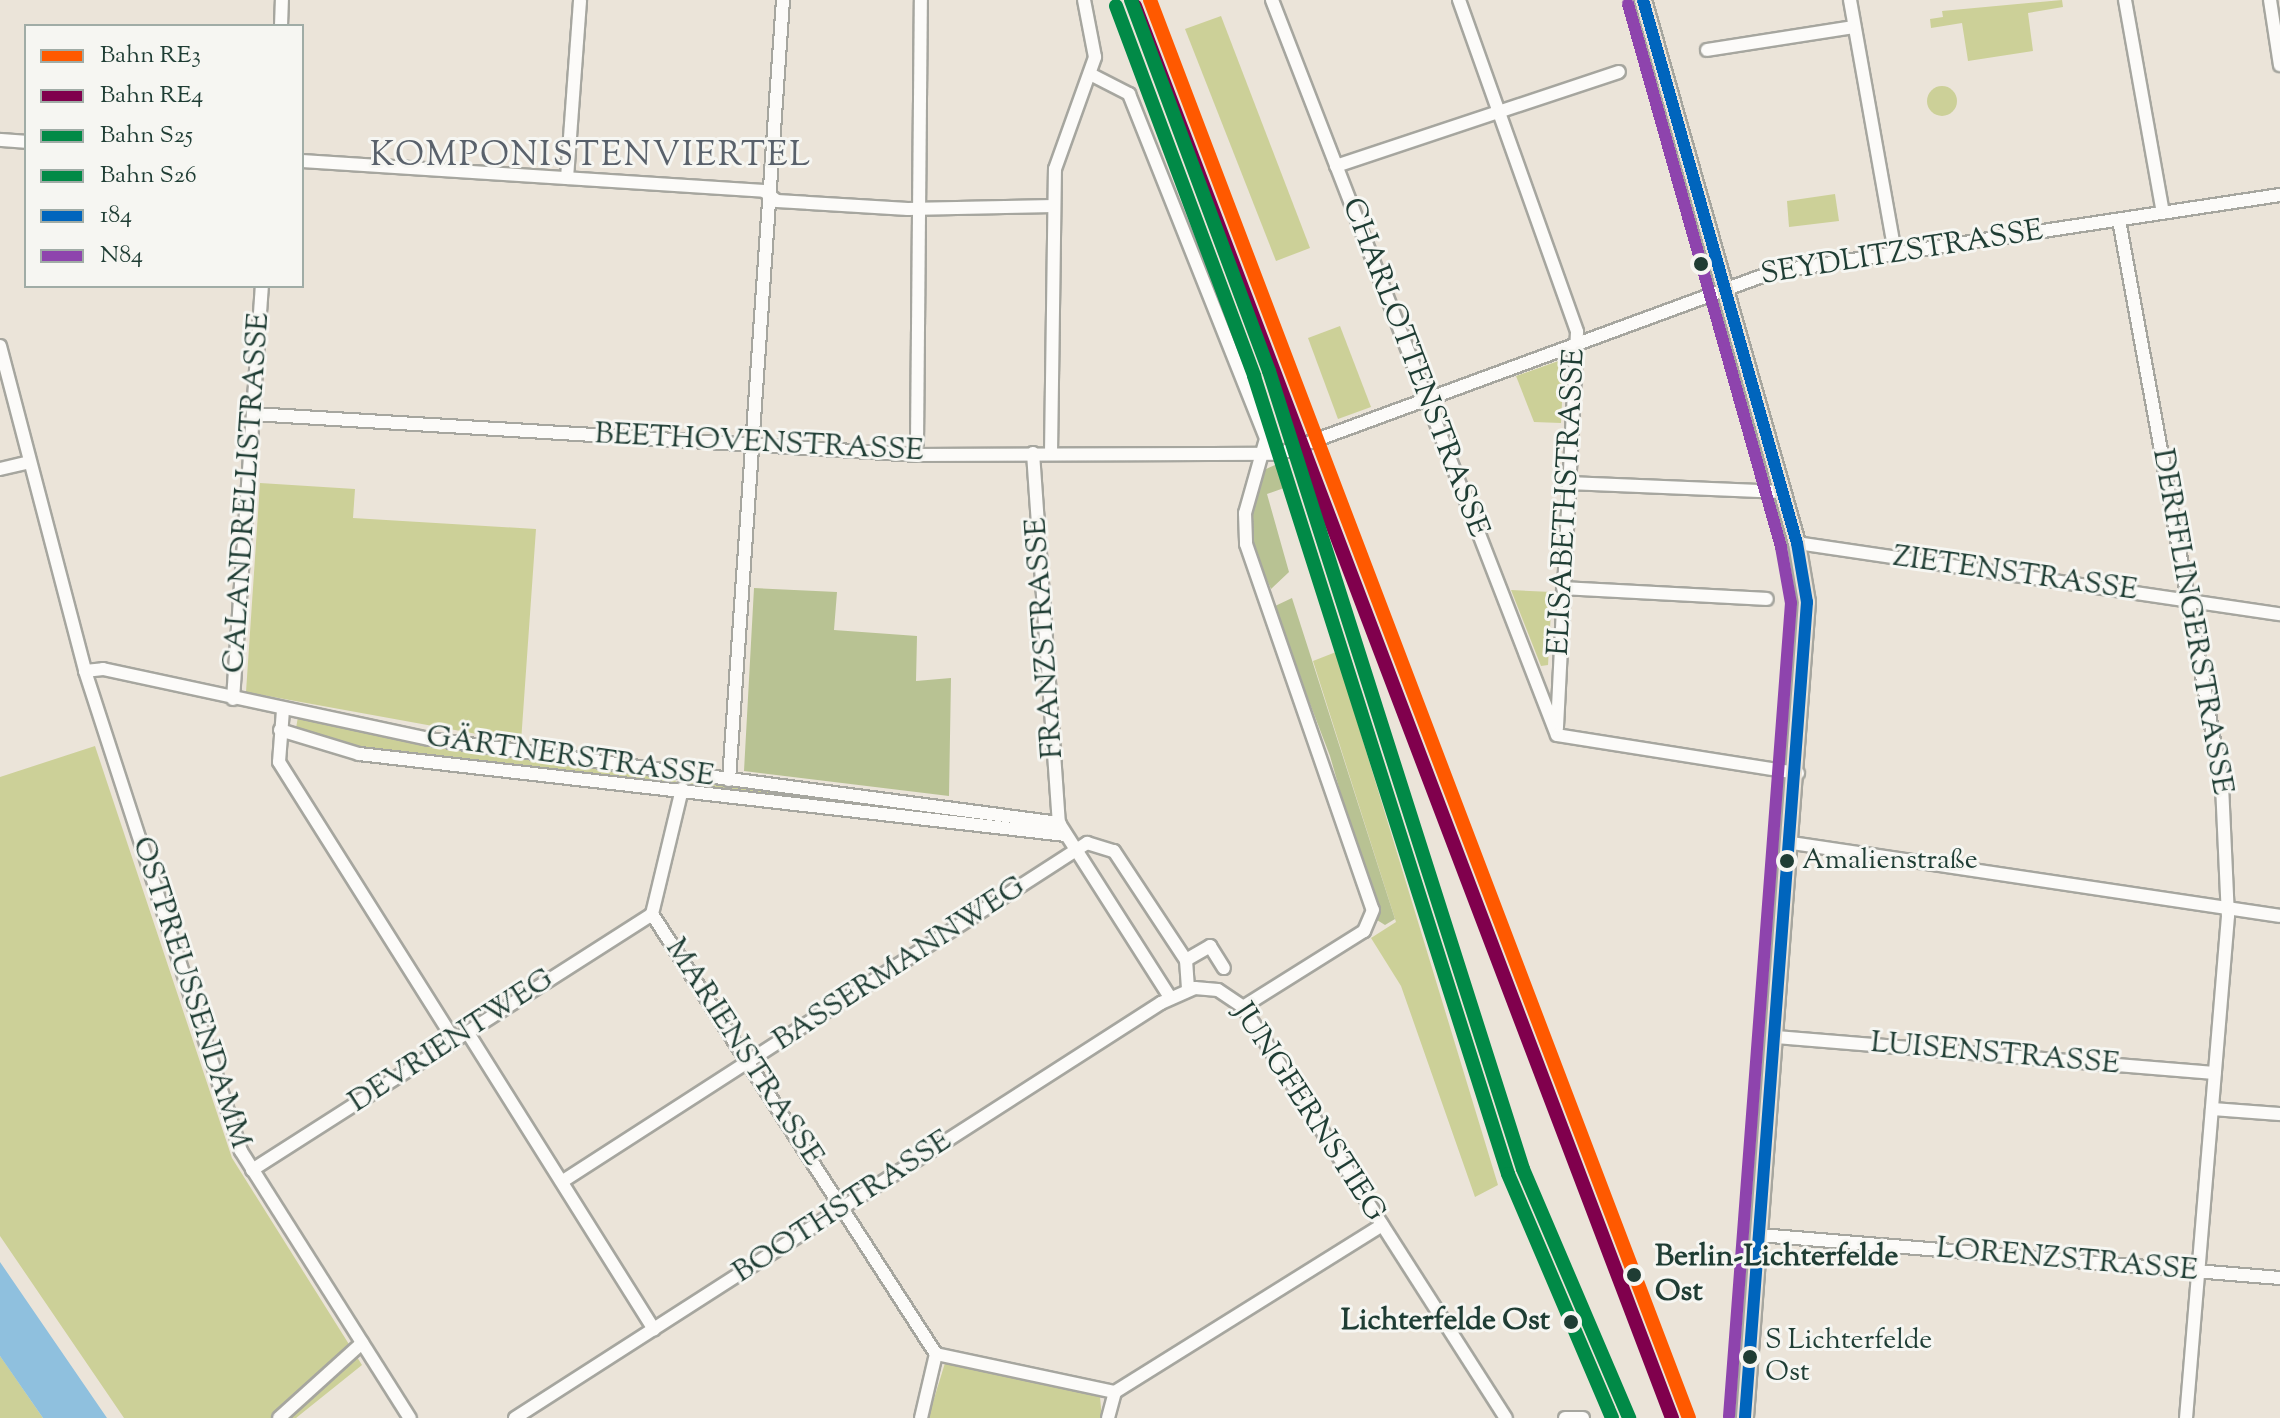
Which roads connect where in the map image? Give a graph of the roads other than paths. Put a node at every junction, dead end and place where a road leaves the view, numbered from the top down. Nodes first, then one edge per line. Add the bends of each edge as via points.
1 (282, 0) edge
2 (580, 0) edge
3 (783, 0) edge
4 (921, 0) edge
5 (1084, 0) edge
6 (1272, 0) edge
7 (1459, 0) edge
8 (1643, 0) edge
9 (1850, 0) edge
10 (2125, 0) edge
11 (2270, 0) edge
12 (281, 24) edge
13 (1854, 27) junction
14 (1707, 50) dead end
15 (2280, 65) edge
16 (1619, 72) dead end
17 (1090, 74) junction
18 (1499, 113) junction
19 (0, 140) edge
20 (24, 142) edge
21 (304, 161) edge
22 (1336, 166) junction
23 (567, 178) junction
24 (769, 195) junction
25 (2280, 195) edge
26 (1054, 206) junction
27 (919, 208) junction
28 (2163, 213) junction
29 (2119, 220) junction
30 (1895, 253) junction
31 (1724, 287) junction
32 (262, 288) edge
33 (1576, 342) junction
34 (0, 346) edge
35 (1425, 398) junction
36 (253, 414) junction
37 (752, 445) junction
38 (917, 449) junction
39 (1033, 453) junction
40 (1051, 453) junction
41 (1266, 455) junction
42 (27, 463) junction
43 (0, 469) edge
44 (1568, 483) junction
45 (1783, 492) junction
46 (1797, 543) junction
47 (1563, 588) junction
48 (1767, 599) dead end
49 (2189, 601) junction
50 (2280, 614) edge
51 (85, 671) junction
52 (233, 699) junction
53 (283, 710) junction
54 (280, 730) junction
55 (1557, 735) junction
56 (1798, 773) junction
57 (685, 775) junction
58 (729, 780) junction
59 (681, 794) junction
60 (1062, 829) junction
61 (1792, 843) junction
62 (1076, 852) junction
63 (2228, 908) junction
64 (652, 914) junction
65 (2280, 916) edge
66 (1186, 960) junction
67 (1224, 968) dead end
68 (1188, 989) junction
69 (1170, 997) junction
70 (1243, 1007) junction
71 (468, 1033) junction
72 (1776, 1037) junction
73 (455, 1041) junction
74 (749, 1062) junction
75 (2215, 1073) junction
76 (2212, 1109) junction
77 (2280, 1114) edge
78 (252, 1170) junction
79 (563, 1181) junction
80 (842, 1208) junction
81 (1382, 1225) junction
82 (1759, 1235) junction
83 (2198, 1272) junction
84 (2280, 1278) edge
85 (654, 1329) junction
86 (362, 1343) junction
87 (936, 1354) junction
88 (1115, 1392) junction
89 (279, 1418) edge
90 (410, 1418) edge
91 (515, 1418) edge
92 (921, 1418) edge
93 (1108, 1418) edge
94 (1506, 1418) edge
95 (1565, 1418) edge
96 (1583, 1418) edge
97 (1745, 1418) edge
98 (2186, 1418) edge

1 - 12 street
2 - 23 street
3 - 24 street
4 - 27 street
5 - 17 street via 1096,40
6 - 22 street, CHARLOTTENSTRASSE
7 - 18 street, ELISABETHSTRASSE
8 - 31 main road
9 - 13 street
10 - 28 street
11 - 15 street
13 - 14 street
13 - 30 street
16 - 18 street
17 - 26 street via 1060,141
17 - 41 street via 1122,85
18 - 22 street
18 - 33 street, ELISABETHSTRASSE
19 - 20 street
21 - 23 street
22 - 35 street, CHARLOTTENSTRASSE
23 - 24 street
24 - 27 street
24 - 37 street
25 - 28 street, SEYDLITZSTRASSE
26 - 27 street
26 - 40 street
27 - 38 street
28 - 29 street, SEYDLITZSTRASSE
29 - 30 street, SEYDLITZSTRASSE
29 - 49 street, DERFFLINGERSTRASSE
30 - 31 street, SEYDLITZSTRASSE
31 - 33 street, SEYDLITZSTRASSE
31 - 45 main road
32 - 36 street, CALANDRELLISTRASSE
33 - 35 street, SEYDLITZSTRASSE
33 - 44 street, ELISABETHSTRASSE
34 - 42 street, OSTPREUSSENDAMM
35 - 41 street, SEYDLITZSTRASSE
35 - 55 street, CHARLOTTENSTRASSE
36 - 37 street, BEETHOVENSTRASSE
36 - 52 street, CALANDRELLISTRASSE
37 - 38 street, BEETHOVENSTRASSE
37 - 58 street
38 - 39 street, BEETHOVENSTRASSE
39 - 40 street, BEETHOVENSTRASSE
39 - 60 street, FRANZSTRASSE
40 - 41 street, BEETHOVENSTRASSE
41 - 70 street via 1248,503 1246,544 1373,910 1364,931
42 - 43 street
42 - 51 street, OSTPREUSSENDAMM
44 - 45 street
44 - 47 street, ELISABETHSTRASSE
45 - 46 main road
46 - 49 street, ZIETENSTRASSE
46 - 56 main road via 1808,621
47 - 48 street
47 - 55 street, ELISABETHSTRASSE
49 - 50 street, ZIETENSTRASSE
49 - 63 street, DERFFLINGERSTRASSE via 2221,776
51 - 52 street, GÄRTNERSTRASSE
51 - 78 street, OSTPREUSSENDAMM
52 - 53 street, GÄRTNERSTRASSE
53 - 54 street
53 - 57 street, GÄRTNERSTRASSE
54 - 59 street, GÄRTNERSTRASSE via 359,754
54 - 73 street via 279,762
55 - 56 street
56 - 61 main road
57 - 58 street, GÄRTNERSTRASSE
57 - 59 street, MARIENSTRASSE
58 - 60 street, GÄRTNERSTRASSE
59 - 60 street, GÄRTNERSTRASSE
59 - 64 street, MARIENSTRASSE
60 - 62 street
61 - 63 street
61 - 72 main road
62 - 66 street via 1093,842 1114,851
62 - 69 street
62 - 74 street, BASSERMANNWEG
63 - 65 street
63 - 75 street, DERFFLINGERSTRASSE
64 - 71 street, DEVRIENTWEG
64 - 74 street, MARIENSTRASSE
66 - 67 street via 1210,946
66 - 68 street
68 - 69 street
68 - 70 street, JUNGFERNSTIEG via 1218,990
69 - 80 street, BOOTHSTRASSE
70 - 81 street, JUNGFERNSTIEG
71 - 73 street, DEVRIENTWEG
71 - 79 street
72 - 75 street, LUISENSTRASSE
72 - 82 main road
73 - 78 street, DEVRIENTWEG
74 - 79 street, BASSERMANNWEG
74 - 80 street, MARIENSTRASSE
75 - 76 street, DERFFLINGERSTRASSE
76 - 77 street
76 - 83 street, DERFFLINGERSTRASSE
78 - 86 street, OSTPREUSSENDAMM
79 - 85 street
80 - 85 street, BOOTHSTRASSE
80 - 87 street, MARIENSTRASSE
81 - 88 street
81 - 94 street, JUNGFERNSTIEG
82 - 83 street, LORENZSTRASSE
82 - 97 main road
83 - 84 street, LORENZSTRASSE
83 - 98 street, DERFFLINGERSTRASSE
85 - 91 street, BOOTHSTRASSE
86 - 89 street
86 - 90 street, OSTPREUSSENDAMM
87 - 88 street
87 - 92 street
88 - 93 street
95 - 96 street

